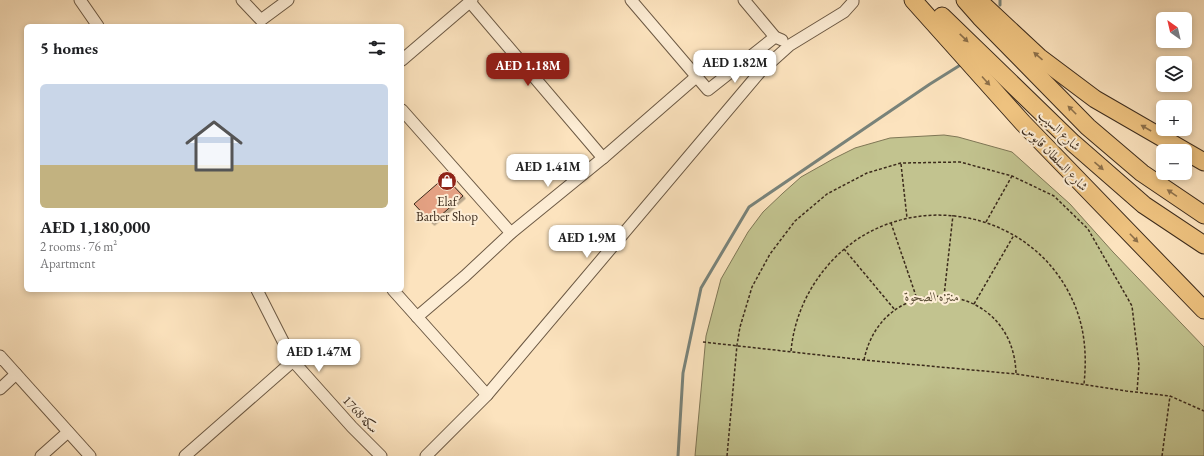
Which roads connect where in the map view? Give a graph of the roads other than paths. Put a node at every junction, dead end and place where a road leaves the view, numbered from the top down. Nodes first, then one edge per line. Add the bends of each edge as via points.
1 (80, 0) edge
2 (242, 0) edge
3 (288, 0) edge
4 (631, 0) edge
5 (744, 0) edge
6 (853, 0) edge
7 (913, 0) edge
8 (927, 0) edge
9 (965, 0) edge
10 (978, 0) edge
11 (471, 1) edge
12 (257, 23) edge
13 (97, 24) edge
14 (775, 37) junction
15 (790, 45) junction
16 (404, 58) edge
17 (696, 77) junction
18 (404, 112) edge
19 (603, 158) junction
20 (1204, 162) edge
21 (1204, 215) edge
22 (512, 233) junction
23 (1204, 246) edge
24 (258, 292) edge
25 (395, 292) edge
26 (1204, 310) edge
27 (417, 317) junction
28 (0, 356) edge
29 (293, 361) junction
30 (16, 374) junction
31 (0, 389) edge
32 (487, 395) junction
33 (68, 432) junction
34 (41, 456) edge
35 (90, 456) edge
36 (185, 456) edge
37 (382, 456) edge
38 (426, 456) edge

1 - 13 street
2 - 12 street
3 - 12 street
4 - 17 street
5 - 14 street
6 - 15 street via 844,12
7 -> 26 highway, شارع السلطان قابوس via 1023,123
8 -> 23 highway, شارع السيب via 1073,143 1144,205
21 -> 9 highway, شارع السيب via 1142,173 1088,127
20 -> 10 highway via 1095,99 1039,57
11 - 16 street
11 - 19 street
14 - 15 street
14 - 17 street via 708,90
15 - 32 street via 760,72
17 - 19 street
18 - 22 street
19 - 22 street
22 - 27 street
24 - 29 street, سكة 1768
25 - 27 street
27 - 32 street
28 - 30 street
29 - 36 street
29 - 37 street, سكة 1768 via 352,427
30 - 31 street
30 - 33 street
32 - 38 street
33 - 34 street
33 - 35 street

